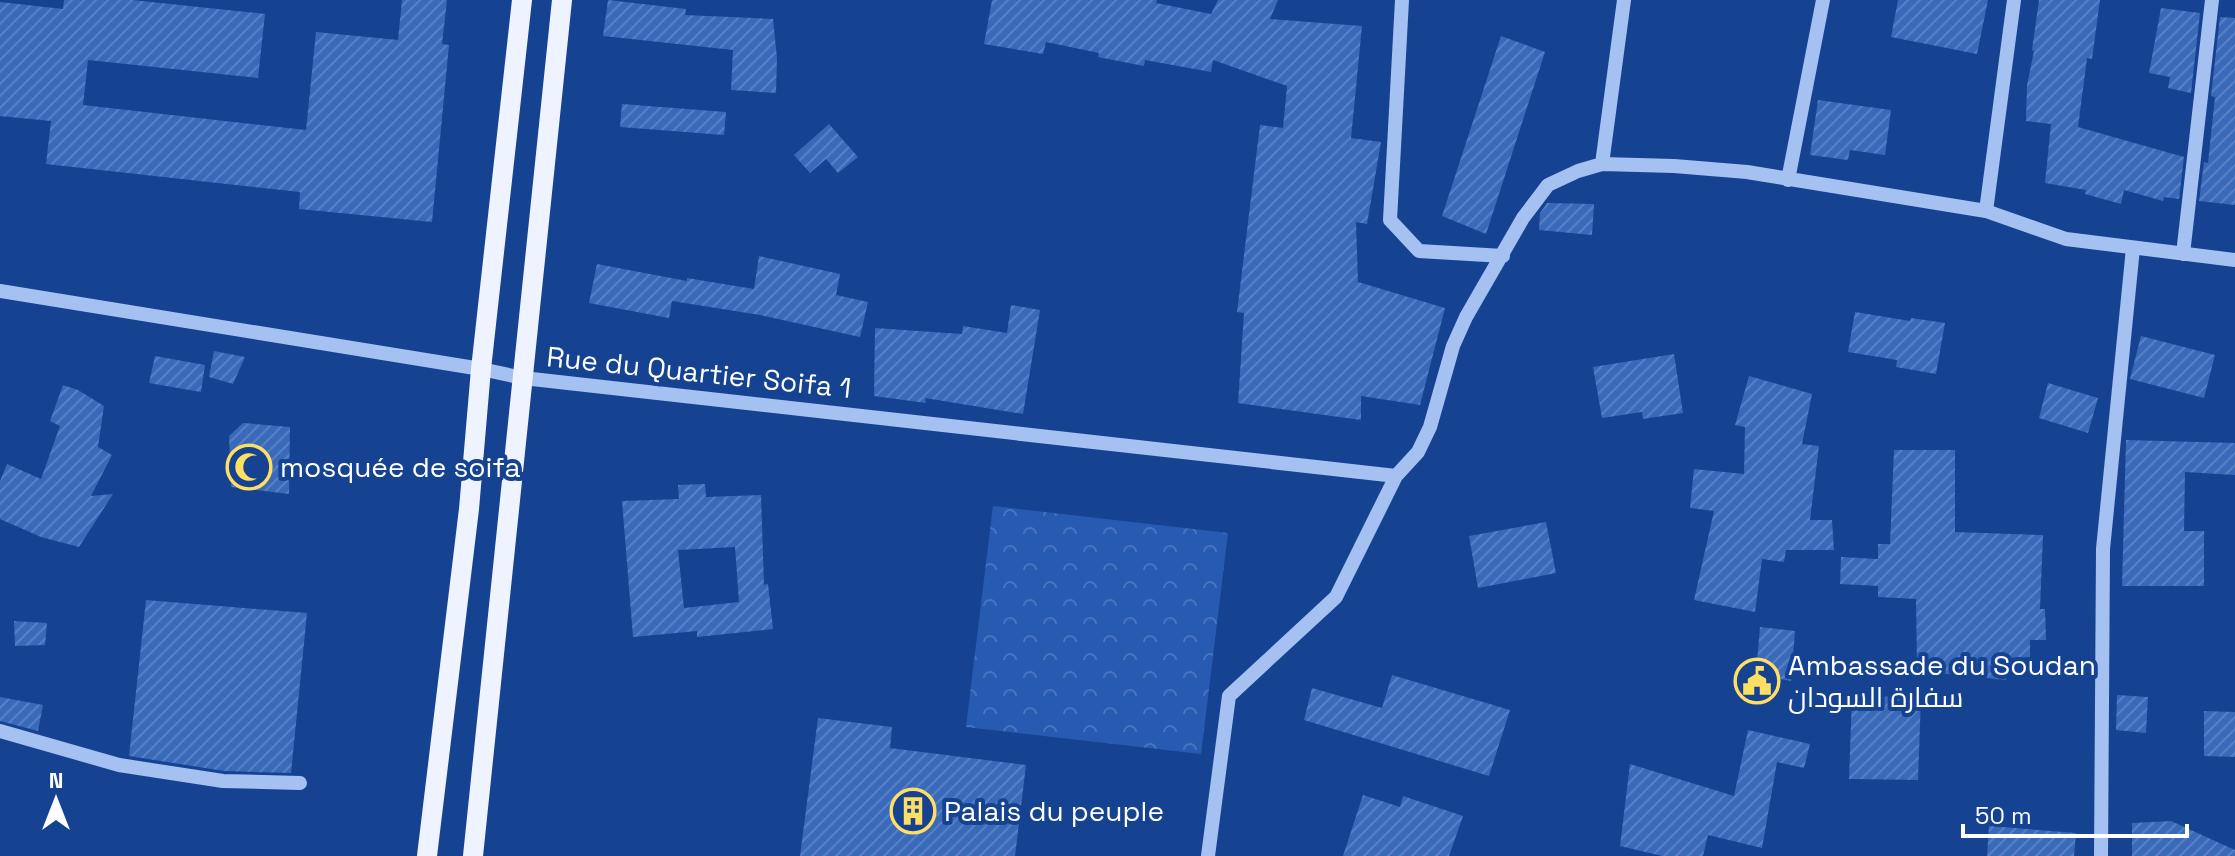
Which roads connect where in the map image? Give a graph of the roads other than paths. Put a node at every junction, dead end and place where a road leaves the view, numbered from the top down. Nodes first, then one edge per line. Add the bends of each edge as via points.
1 (522, 0) edge
2 (562, 0) edge
3 (1402, 0) edge
4 (1624, 0) edge
5 (1823, 0) edge
6 (2014, 0) edge
7 (2212, 0) edge
8 (1602, 164) junction
9 (1788, 180) junction
10 (1986, 211) junction
11 (2133, 248) junction
12 (2183, 254) junction
13 (1503, 256) junction
14 (2235, 260) edge
15 (0, 291) edge
16 (481, 369) junction
17 (523, 378) junction
18 (1396, 476) junction
19 (0, 731) edge
20 (300, 783) dead end
21 (427, 856) edge
22 (473, 856) edge
23 (1208, 856) edge
24 (2101, 856) edge

1 - 16 main road
2 - 17 main road
3 - 13 street via 1390,220 1419,251
4 - 8 street
5 - 9 street
6 - 10 street
7 - 12 street
8 - 9 street via 1747,172
8 - 13 street via 1548,185
9 - 10 street
10 - 11 street via 2066,239
11 - 12 street
11 - 24 street via 2103,549
12 - 14 street
13 - 18 street via 1453,346 1418,452
15 - 16 street, Rue du Quartier Soifa 1
16 - 17 street, Rue du Quartier Soifa 1
16 - 21 main road
17 - 18 street, Rue du Quartier Soifa 1
17 - 22 main road
18 - 23 street via 1336,597 1229,696
19 - 20 street via 119,765 223,781

